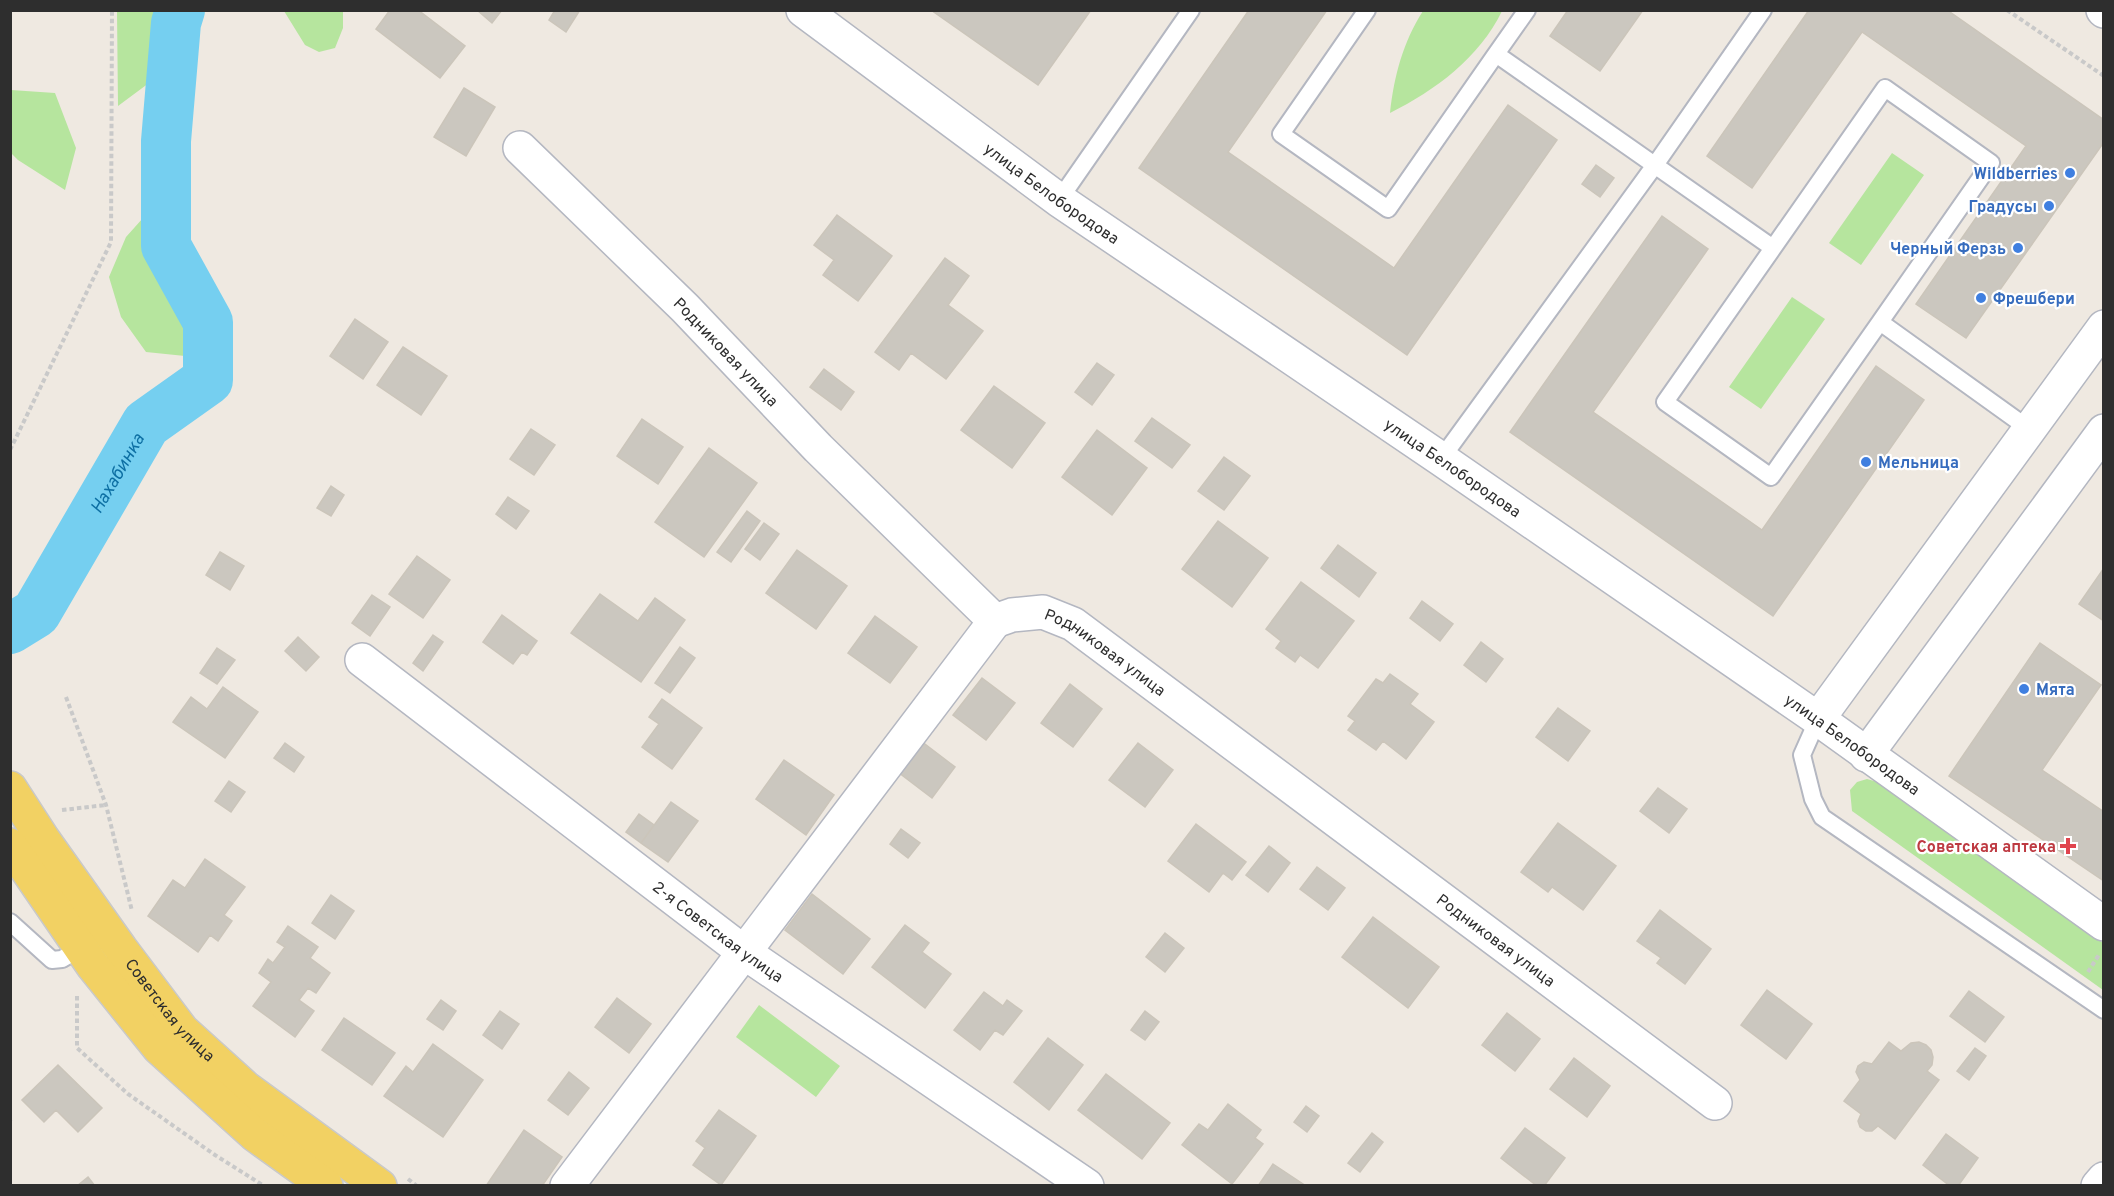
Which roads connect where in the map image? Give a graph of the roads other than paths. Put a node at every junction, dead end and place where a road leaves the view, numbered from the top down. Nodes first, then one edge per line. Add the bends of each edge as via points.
1 (803, 10) edge
2 (1191, 10) edge
3 (1367, 10) edge
4 (1527, 10) edge
5 (1763, 10) edge
6 (1496, 54) junction
7 (520, 148) dead end
8 (1655, 165) junction
9 (1059, 200) junction
10 (1773, 248) junction
11 (1880, 322) junction
12 (2099, 344) edge
13 (2029, 429) junction
14 (2103, 431) edge
15 (1441, 459) junction
16 (995, 621) junction
17 (362, 660) dead end
18 (1818, 719) junction
19 (1866, 755) junction
20 (10, 788) edge
21 (10, 845) edge
22 (10, 921) edge
23 (2103, 924) edge
24 (81, 948) junction
25 (745, 953) junction
26 (2103, 1010) edge
27 (1715, 1102) dead end
28 (2103, 1179) edge
29 (326, 1185) edge
30 (380, 1185) edge
31 (567, 1185) edge
32 (1087, 1185) edge
33 (2098, 1185) edge

1 - 9 street, улица Белобородова
2 - 9 lane
3 - 6 lane via 1281,134 1388,209
4 - 6 lane
5 - 8 lane
6 - 8 lane
7 - 16 street, Родниковая улица via 685,308 818,448
8 - 10 lane
8 - 15 lane
9 - 15 street, улица Белобородова
10 - 11 lane via 1665,402 1771,477
10 - 11 lane via 1885,88 1991,163
11 - 13 lane
12 - 13 street
13 - 18 street
14 - 19 street
15 - 18 street, улица Белобородова
16 - 25 street
16 - 27 street, Родниковая улица via 1043,612 1073,624
17 - 25 street, 2-я Советская улица
18 - 19 street, улица Белобородова
18 - 26 lane via 1802,755 1813,800 1822,817
19 - 23 street, улица Белобородова
20 - 30 main road, Советская улица via 120,949 182,1030 246,1088
21 - 24 main road, Советская улица
22 - 24 lane via 52,960 63,959
24 - 29 main road, Советская улица via 159,1048 255,1135
25 - 31 street
25 - 32 street, 2-я Советская улица
28 - 33 street

